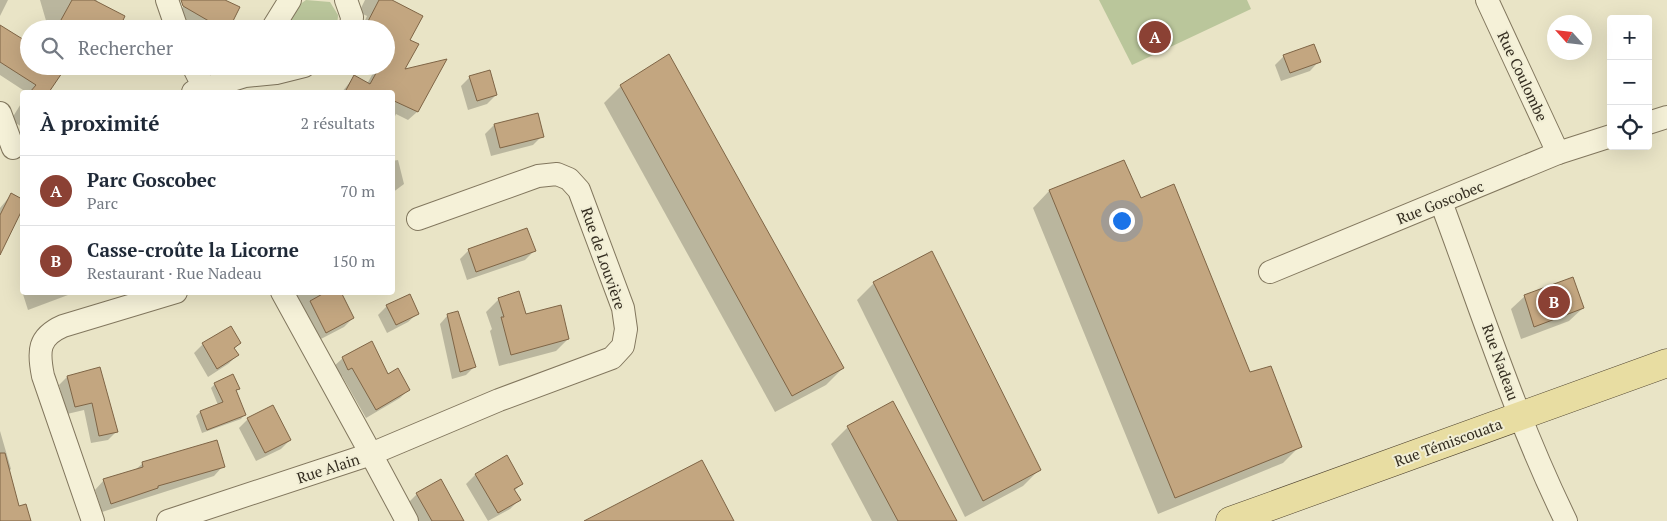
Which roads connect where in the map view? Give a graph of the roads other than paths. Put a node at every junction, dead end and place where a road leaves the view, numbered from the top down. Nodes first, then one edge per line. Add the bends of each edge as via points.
1 (167, 0) edge
2 (290, 0) edge
3 (346, 0) edge
4 (1487, 0) edge
5 (174, 20) edge
6 (278, 20) edge
7 (352, 20) edge
8 (195, 75) edge
9 (239, 75) edge
10 (201, 90) edge
11 (203, 90) edge
12 (0, 112) edge
13 (1667, 117) edge
14 (1652, 122) edge
15 (1607, 137) edge
16 (12, 149) edge
17 (1558, 153) junction
18 (1441, 202) junction
19 (418, 219) dead end
20 (1270, 272) dead end
21 (166, 295) edge
22 (284, 295) edge
23 (1667, 363) edge
24 (1521, 416) junction
25 (371, 454) junction
26 (94, 521) edge
27 (168, 521) edge
28 (407, 521) edge
29 (1230, 521) edge
30 (1566, 521) edge

1 - 5 street
2 - 6 street
3 - 7 street
4 - 17 street, Rue Coulombe
8 - 10 street
9 - 11 street
12 - 16 street
13 - 14 street
15 - 17 street, Rue Goscobec
17 - 18 street, Rue Goscobec
18 - 20 street, Rue Goscobec
18 - 24 street, Rue Nadeau
19 - 25 street, Rue de Louvière via 538,176 557,174 568,178 579,190 623,308 626,329 623,346 612,358 499,400
21 - 26 street via 63,326 52,331 42,343 43,376
22 - 25 street, Rue Alain
23 - 24 main road, Rue Témiscouata
24 - 29 main road, Rue Témiscouata
24 - 30 street, Rue Nadeau
25 - 27 street, Rue Alain
25 - 28 street

